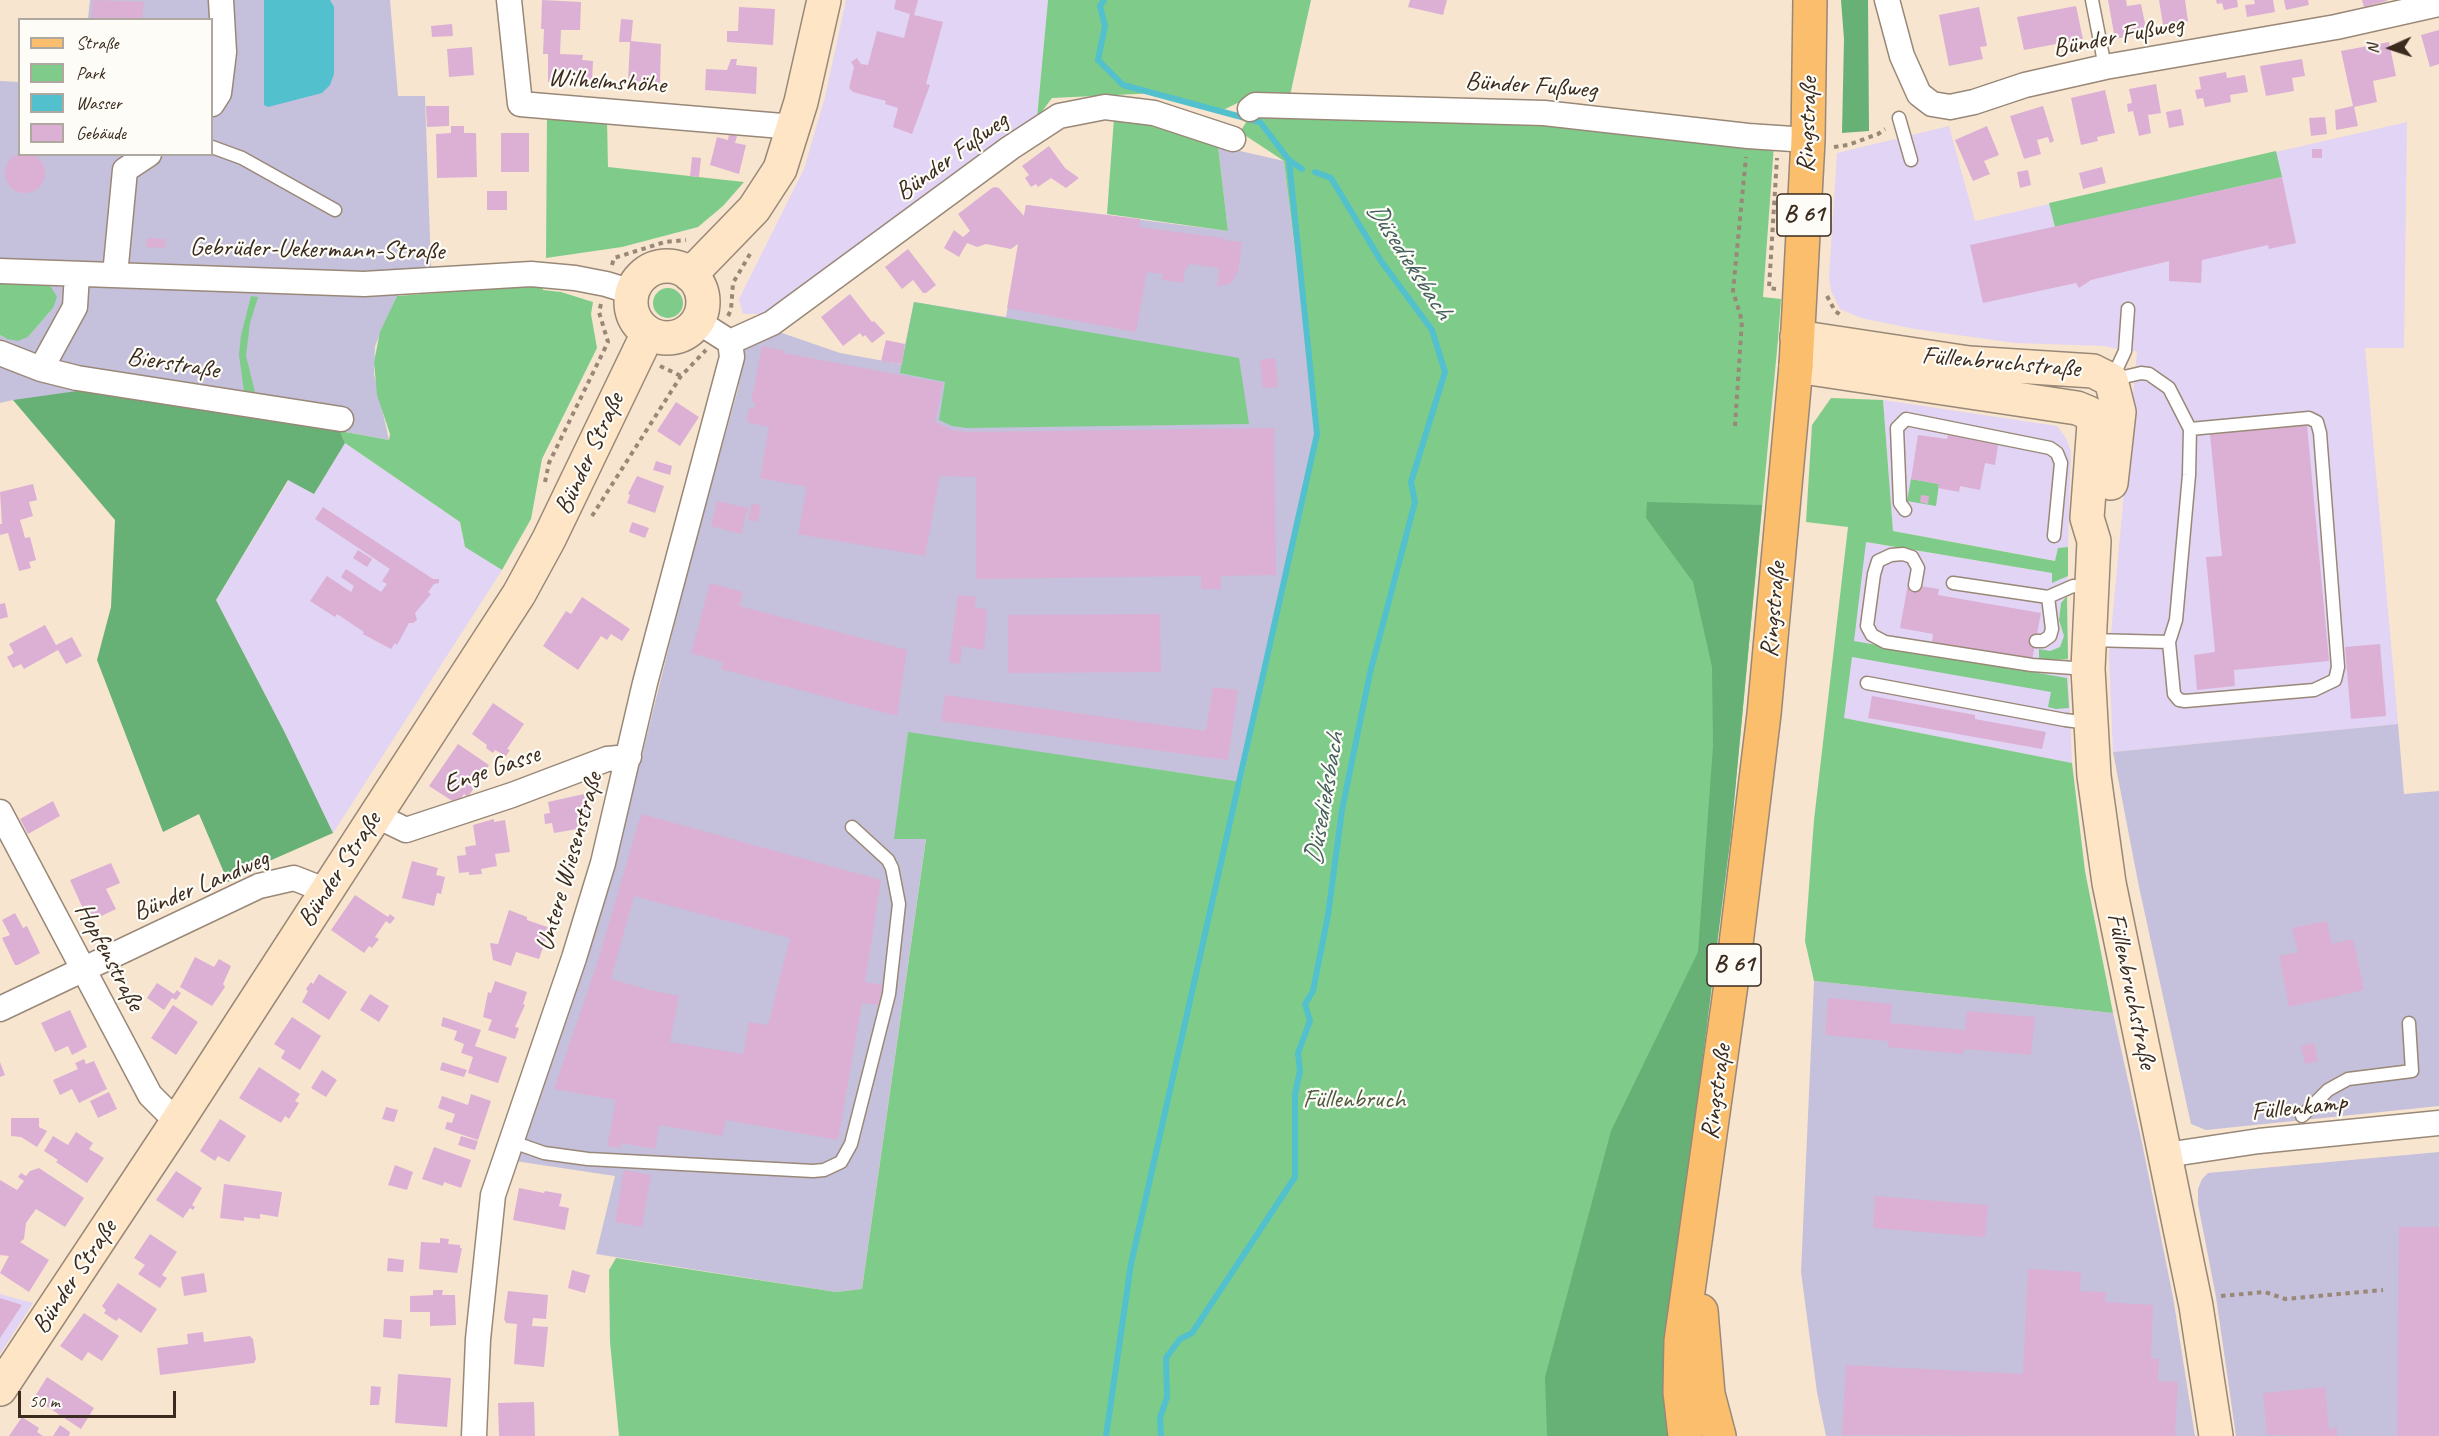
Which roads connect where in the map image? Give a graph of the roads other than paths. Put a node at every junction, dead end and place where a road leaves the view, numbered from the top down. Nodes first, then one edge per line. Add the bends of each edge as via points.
1 (221, 0) edge
2 (510, 0) edge
3 (824, 0) edge
4 (1810, 0) edge
5 (1887, 0) edge
6 (2092, 0) edge
7 (2439, 4) edge
8 (2105, 67) junction
9 (213, 102) edge
10 (1250, 109) dead end
11 (1899, 118) road end
12 (794, 127) junction
13 (1233, 139) dead end
14 (1820, 143) junction
15 (213, 147) edge
16 (146, 156) edge
17 (1911, 160) dead end
18 (335, 210) dead end
19 (0, 271) edge
20 (77, 274) junction
21 (115, 275) junction
22 (690, 275) junction
23 (619, 288) junction
24 (2128, 309) dead end
25 (714, 332) junction
26 (648, 333) junction
27 (1796, 351) junction
28 (0, 353) edge
29 (41, 369) junction
30 (2111, 380) junction
31 (2089, 413) junction
32 (341, 419) dead end
33 (2190, 429) junction
34 (1905, 510) dead end
35 (2054, 536) dead end
36 (2094, 541) junction
37 (1953, 584) dead end
38 (1915, 585) dead end
39 (2091, 588) junction
40 (2048, 597) junction
41 (2036, 641) dead end
42 (2169, 642) junction
43 (2088, 654) junction
44 (1867, 683) dead end
45 (2091, 723) junction
46 (629, 757) junction
47 (0, 812) edge
48 (375, 815) junction
49 (852, 827) dead end
50 (327, 891) junction
51 (83, 969) junction
52 (0, 1008) edge
53 (2409, 1023) dead end
54 (2302, 1116) dead end
55 (177, 1122) junction
56 (2439, 1123) edge
57 (510, 1141) junction
58 (2166, 1155) junction
59 (1700, 1216) junction
60 (0, 1389) edge
61 (474, 1436) edge
62 (1685, 1436) edge
63 (1719, 1436) edge
64 (2216, 1436) edge

1 - 9 street via 224,52 219,93
2 - 12 street, Wilhelmshöhe via 520,104
3 - 12 street
4 - 14 main road, Ringstraße / B 61
5 - 8 street, Bünder Fußweg via 1902,56 1919,94 1932,104 1950,107 1974,102 2025,85
6 - 8 lane
7 - 8 street, Bünder Fußweg via 2336,27
10 - 14 street, Bünder Fußweg via 1255,105 1544,113
11 - 17 lane
12 - 22 street via 780,169 754,209
13 - 25 street, Bünder Fußweg via 1155,113 1105,107 1059,116 772,323
14 - 27 main road, Ringstraße / B 61
15 - 18 lane via 242,158
16 - 21 street via 126,170
19 - 20 street, Gebrüder-Uekermann-Straße
20 - 21 street, Gebrüder-Uekermann-Straße
20 - 29 street via 75,307
21 - 23 street, Gebrüder-Uekermann-Straße via 364,285 531,274
22 - 23 street via 664,266
22 - 25 street via 698,285 702,309
23 - 26 street via 637,322
24 - 30 lane via 2125,351
25 - 26 street via 688,331 662,338
25 - 46 street, Untere Wiesenstraße via 732,357
26 - 48 street, Bünder Straße via 519,594
27 - 30 street, Füllenbruchstraße via 2093,371
27 - 31 street, Füllenbruchstraße
27 - 59 main road, Ringstraße / B 61 via 1764,714
28 - 29 street, Bierstraße
29 - 32 street, Bierstraße
30 - 31 street
30 - 33 lane via 2149,374 2169,388
30 - 36 street, Füllenbruchstraße via 2119,412 2108,518
31 - 36 street, Füllenbruchstraße via 2094,424 2087,518
33 - 42 lane via 2176,620
33 - 42 lane via 2309,418 2317,422 2338,667 2335,680 2314,690 2185,701 2175,694
34 - 35 lane via 1900,503 1897,428 1906,419 2050,448 2057,453 2061,463
36 - 39 street, Füllenbruchstraße
37 - 40 lane
38 - 43 lane via 1918,568 1912,556 1891,555 1878,561 1867,626 1872,635 1885,642 2032,665
39 - 40 lane via 2073,586
39 - 43 street, Füllenbruchstraße
40 - 41 lane via 2052,629 2050,636
42 - 43 lane
43 - 45 street, Füllenbruchstraße
44 - 45 lane
45 - 58 street, Füllenbruchstraße via 2109,883
46 - 48 street, Enge Gasse via 607,759 406,830
46 - 57 street, Untere Wiesenstraße via 577,947
47 - 51 street, Hopfenstraße
48 - 50 street, Bünder Straße
49 - 57 lane via 888,860 899,904 889,994 851,1144 841,1162 813,1171 588,1159 544,1153
50 - 51 street, Bünder Landweg via 294,878 259,886
50 - 55 street, Bünder Straße
51 - 52 street, Bünder Landweg
51 - 55 street, Hopfenstraße via 150,1095
53 - 54 lane via 2412,1071 2348,1079 2328,1090
55 - 60 street, Bünder Straße
56 - 58 street, Füllenkamp via 2259,1141
57 - 61 street, Untere Wiesenstraße via 488,1226
58 - 64 street, Füllenbruchstraße via 2196,1306
59 - 62 main road, Ringstraße / B 61 via 1681,1341 1680,1392
59 - 63 main road, Ringstraße / B 61 via 1701,1330 1708,1394

